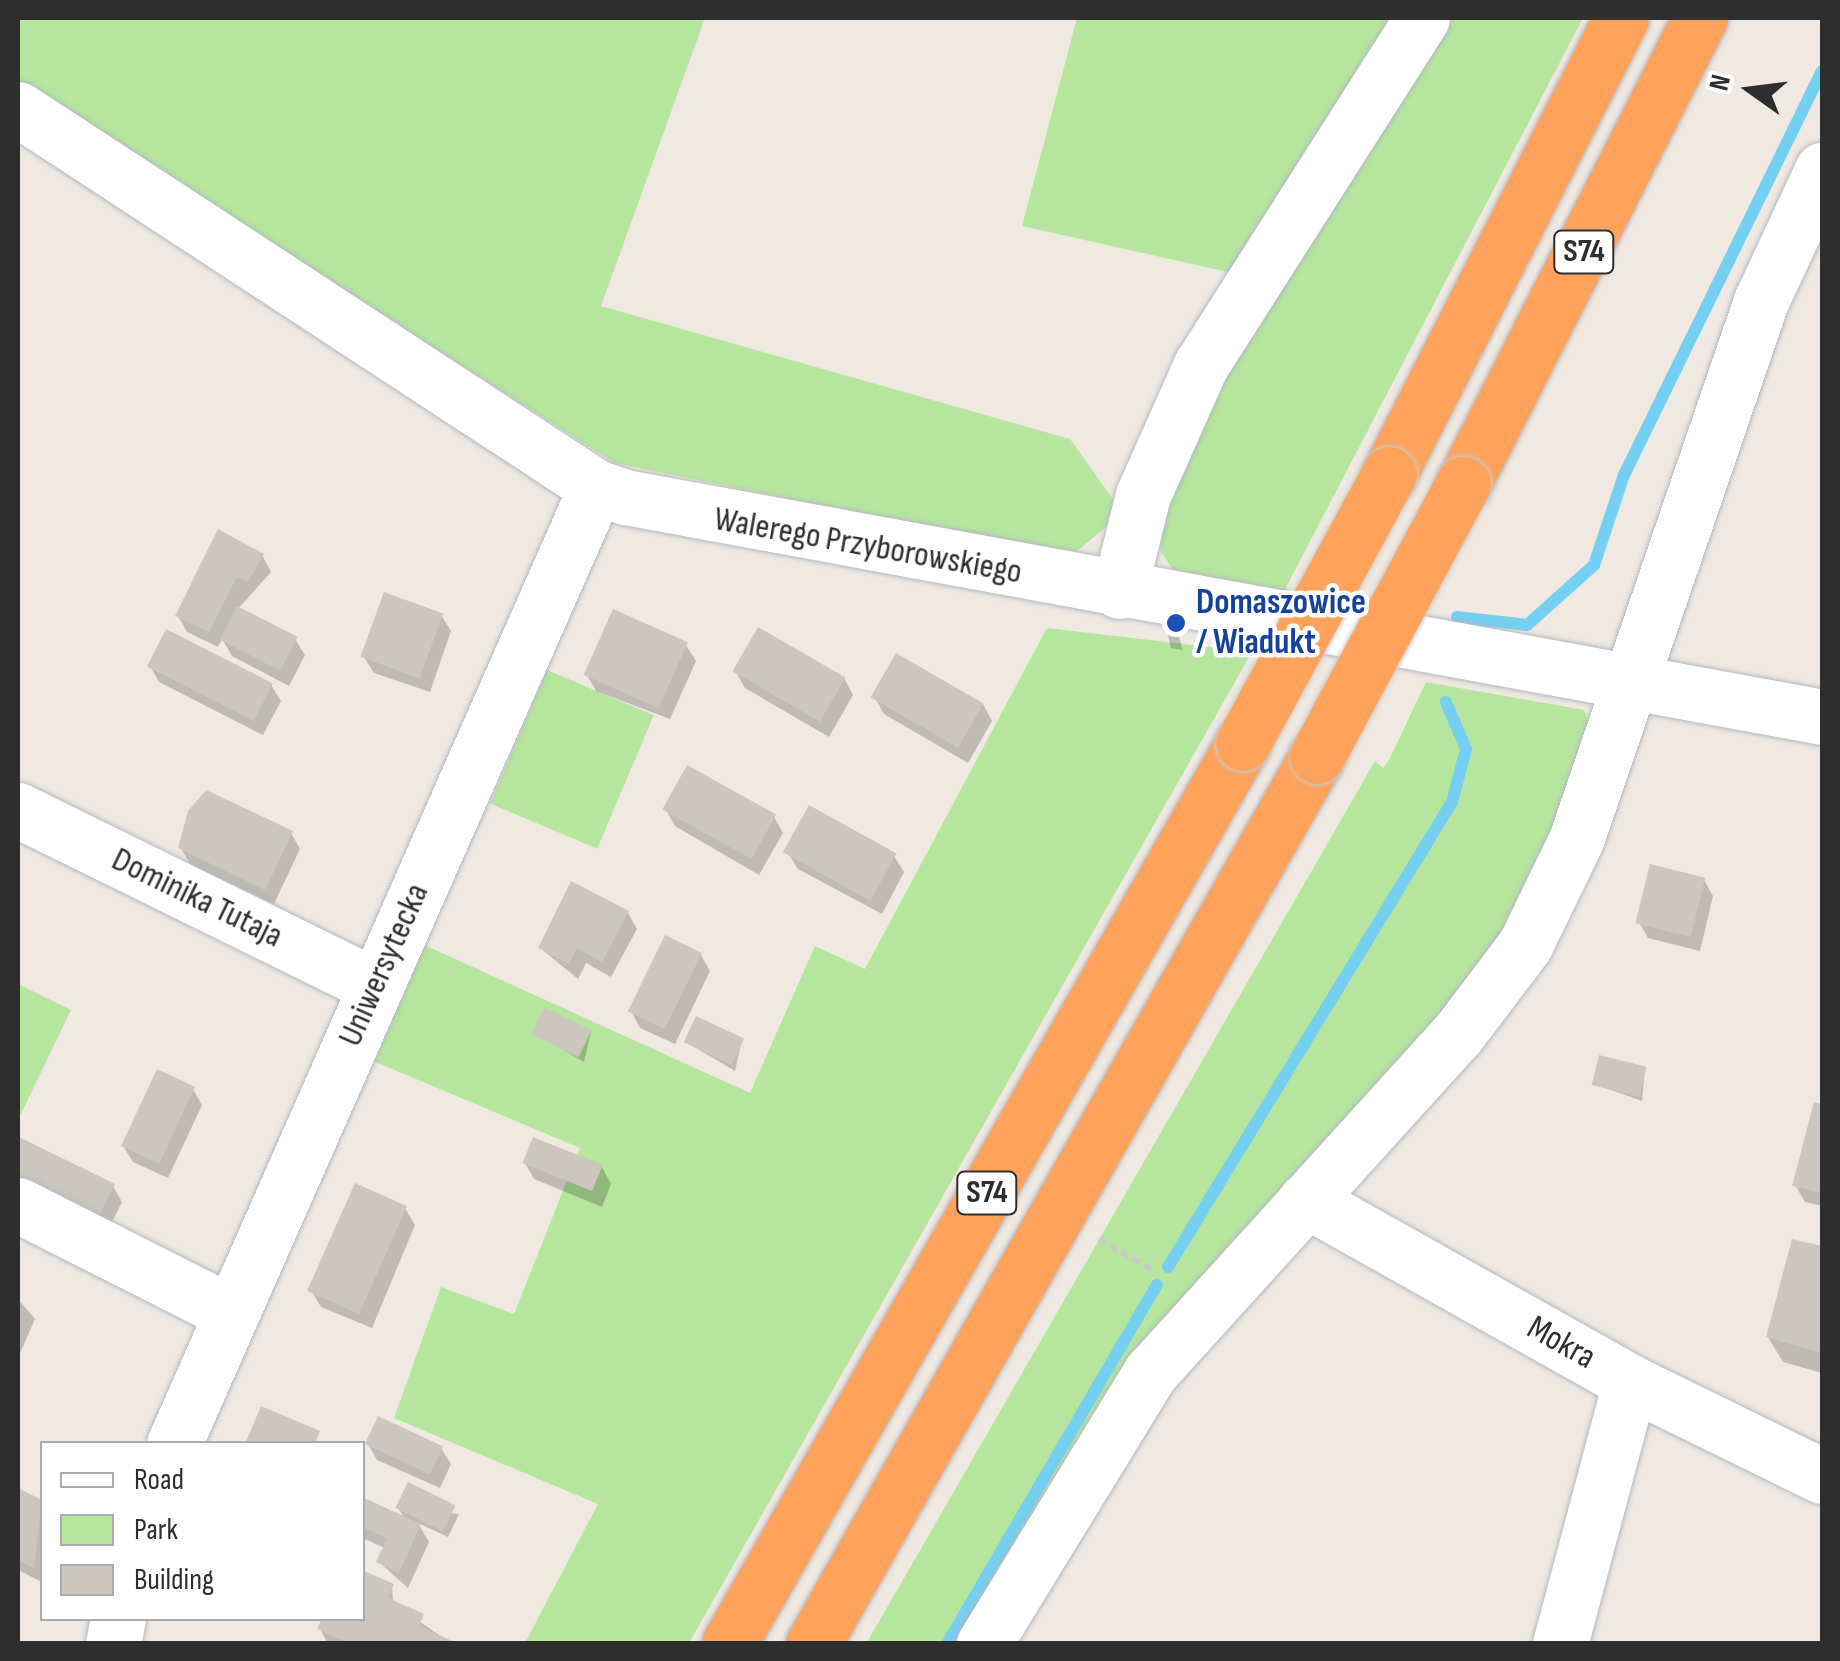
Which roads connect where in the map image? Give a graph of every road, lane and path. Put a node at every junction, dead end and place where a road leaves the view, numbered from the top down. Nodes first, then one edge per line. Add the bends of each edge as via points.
1 (1422, 18) edge
2 (1621, 18) edge
3 (1700, 18) edge
4 (18, 109) edge
5 (1822, 170) edge
6 (596, 487) junction
7 (1120, 591) junction
8 (1630, 683) junction
9 (1822, 718) edge
10 (18, 810) edge
11 (376, 986) junction
12 (1306, 1200) junction
13 (18, 1205) edge
14 (1098, 1240) dead end
15 (1152, 1269) dead end
16 (230, 1312) junction
17 (1630, 1382) junction
18 (175, 1441) edge
19 (1822, 1476) edge
20 (729, 1644) edge
21 (813, 1644) edge
22 (984, 1644) edge
23 (1560, 1644) edge

1 - 7 street via 1200,364 1143,496
2 - 20 highway, S74, bridge via 1243,743
3 - 21 highway, S74, bridge via 1317,756
4 - 6 street, Walerego Przyborowskiego
5 - 8 street via 1748,334
6 - 7 street, Walerego Przyborowskiego via 696,514
6 - 11 street, Uniwersytecka
7 - 8 street, Walerego Przyborowskiego
8 - 9 street, Walerego Przyborowskiego
8 - 12 street via 1576,840 1525,945 1457,1035
10 - 11 street, Dominika Tutaja
11 - 16 street, Uniwersytecka
12 - 17 street, Mokra
12 - 22 street via 1151,1372
13 - 16 street
14 - 15 path
16 - 18 street, Uniwersytecka
17 - 19 street, Mokra
17 - 23 street

